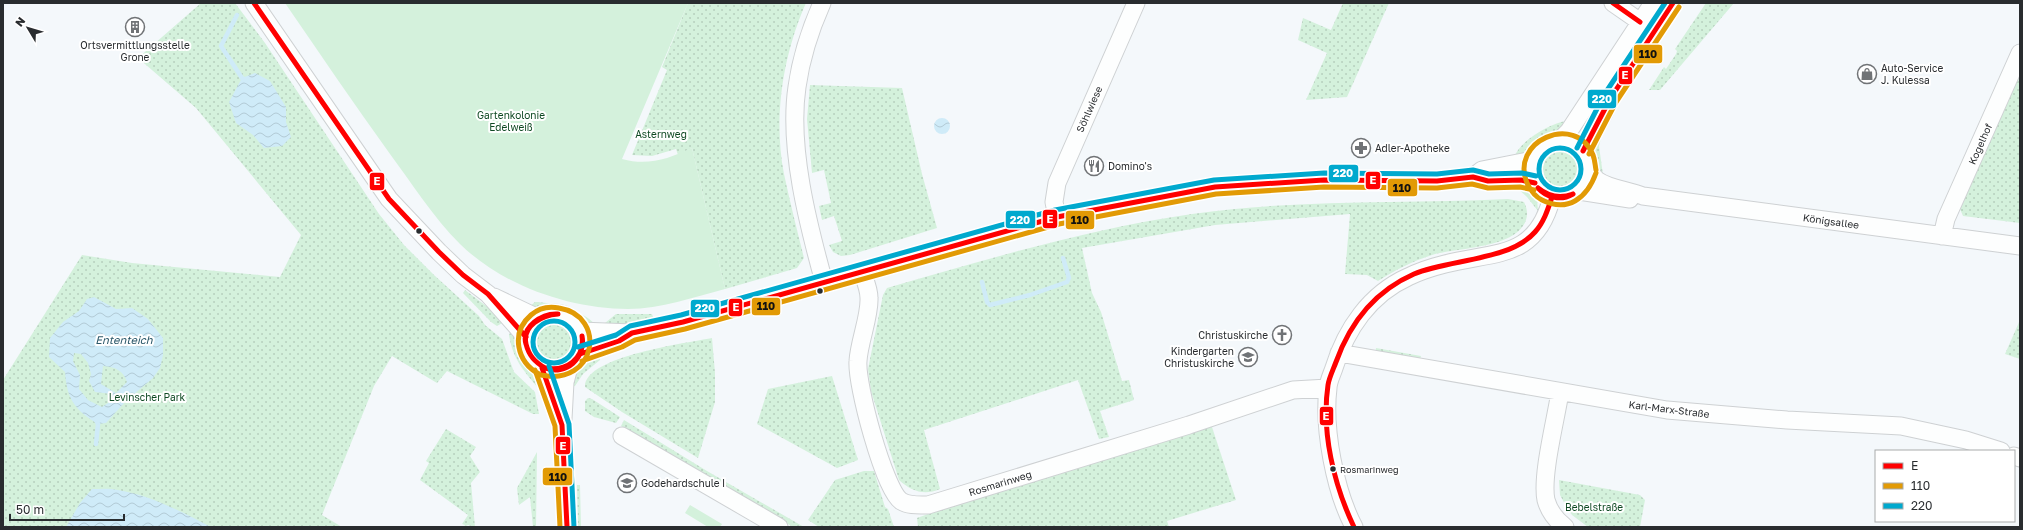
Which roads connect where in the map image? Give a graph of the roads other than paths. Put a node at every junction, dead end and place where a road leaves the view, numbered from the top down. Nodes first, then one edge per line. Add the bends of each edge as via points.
1 (254, 3) edge
2 (822, 3) edge
3 (1136, 3) edge
4 (1613, 3) edge
5 (1653, 3) edge
6 (1673, 3) edge
7 (1640, 22) junction
8 (1654, 31) junction
9 (2020, 53) edge
10 (1559, 141) junction
11 (1582, 151) junction
12 (1533, 160) junction
13 (1589, 171) junction
14 (1473, 177) junction
15 (1535, 182) junction
16 (1579, 191) junction
17 (1643, 196) junction
18 (1552, 197) junction
19 (1057, 217) junction
20 (1942, 236) junction
21 (2020, 246) edge
22 (862, 272) junction
23 (824, 282) junction
24 (488, 294) junction
25 (538, 318) junction
26 (580, 331) junction
27 (632, 333) junction
28 (526, 337) junction
29 (1339, 354) junction
30 (574, 360) junction
31 (542, 368) junction
32 (1328, 388) junction
33 (1560, 392) junction
34 (562, 425) junction
35 (622, 436) dead end
36 (1998, 450) edge
37 (567, 527) edge
38 (779, 527) edge
39 (1354, 527) edge
40 (1565, 527) edge

1 - 24 street via 389,199 439,252
2 - 23 street via 805,50 797,88 795,127 798,169
3 - 19 street, Söhlwiese via 1056,183 1054,202
4 - 7 street
5 - 7 street
6 - 8 street
7 - 8 street
7 - 10 street via 1569,131
8 - 11 street via 1610,99
9 - 20 street, Kogelhof via 1946,219
10 - 11 street via 1569,142
10 - 12 street via 1543,147
11 - 13 street via 1588,161
12 - 14 street via 1482,170
12 - 15 street via 1532,172
13 - 16 street via 1586,182
13 - 17 street, Königsallee via 1605,184
14 - 15 street via 1488,181
14 - 19 street via 1437,181 1324,180 1215,187
15 - 18 street via 1542,192
16 - 17 street, Königsallee via 1629,199
16 - 18 street, Königsallee via 1563,198
17 - 20 street, Königsallee
18 - 29 street via 1540,224 1529,238 1514,248 1501,254 1433,267 1391,287 1360,315 1348,332
19 - 22 street
20 - 21 street, Königsallee
22 - 23 street
22 - 32 street, Rosmarinweg via 869,299 858,361 861,391 893,492 908,504 928,505 1189,425 1293,390
23 - 27 street via 683,322
24 - 25 street
24 - 28 street
25 - 26 street via 560,314 570,318
25 - 28 street via 530,326
26 - 27 street
26 - 30 street via 583,343
27 - 30 street
28 - 31 street via 527,353 533,362
29 - 32 street
29 - 33 street, Karl-Marx-Straße
30 - 31 street via 553,371
30 - 34 street via 565,382 565,414
31 - 34 street
32 - 39 street via 1328,418 1334,474
33 - 36 street, Karl-Marx-Straße via 1667,410 1901,426 1966,440
33 - 40 street via 1547,472 1546,499 1551,511
34 - 37 street
35 - 38 street

